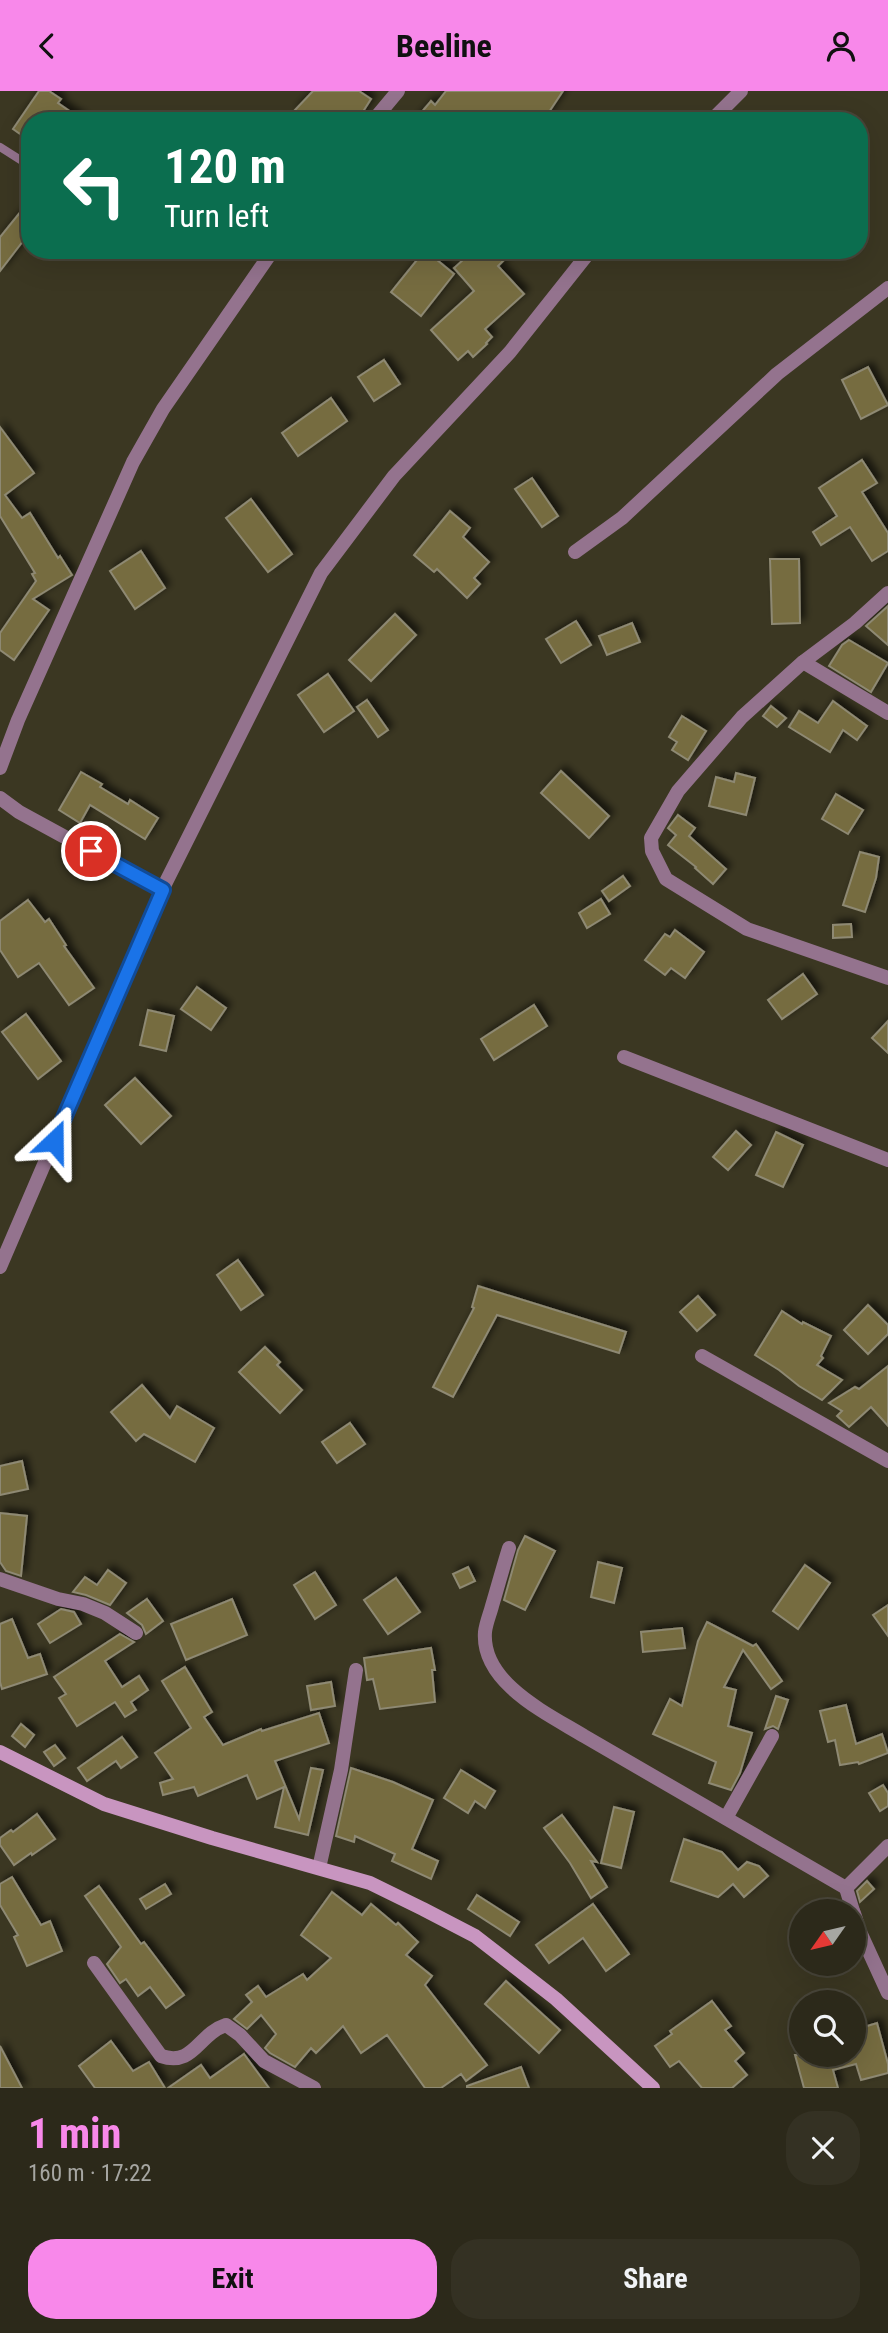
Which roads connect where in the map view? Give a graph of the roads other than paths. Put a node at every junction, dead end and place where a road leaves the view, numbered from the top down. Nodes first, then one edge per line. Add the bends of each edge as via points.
1 (398, 91) edge
2 (741, 91) edge
3 (380, 112) edge
4 (720, 112) edge
5 (0, 147) edge
6 (21, 160) edge
7 (267, 259) edge
8 (584, 259) edge
9 (888, 288) edge
10 (575, 552) dead end
11 (888, 593) edge
12 (803, 662) junction
13 (888, 713) edge
14 (0, 768) edge
15 (0, 798) edge
16 (163, 890) junction
17 (888, 978) edge
18 (624, 1057) dead end
19 (888, 1160) edge
20 (0, 1267) edge
21 (702, 1356) dead end
22 (888, 1461) edge
23 (509, 1548) dead end
24 (0, 1579) edge
25 (136, 1633) dead end
26 (356, 1670) dead end
27 (772, 1736) dead end
28 (0, 1752) edge
29 (726, 1818) junction
30 (888, 1846) edge
31 (319, 1868) junction
32 (846, 1888) junction
33 (850, 1899) edge
34 (866, 1945) edge
35 (94, 1963) dead end
36 (888, 1993) edge
37 (314, 2088) edge
38 (653, 2088) edge

1 - 3 street
2 - 4 street
5 - 6 lane
7 - 14 street via 163,408 133,462
8 - 16 street via 510,352 394,476 321,573
9 - 10 street via 777,374 622,518
11 - 12 street
12 - 13 street
12 - 17 street via 742,717 678,791 651,838 652,851 666,879 747,929
15 - 16 street
16 - 20 street
18 - 19 street
21 - 22 street
23 - 29 street via 485,1632 494,1670 542,1711
24 - 25 street via 83,1604
26 - 31 street via 341,1770
27 - 29 street
28 - 31 street via 104,1804
29 - 32 street
30 - 32 street
31 - 38 street via 370,1883 475,1936 556,1999
32 - 33 street
34 - 36 street
35 - 37 street via 161,2056 174,2060 186,2056 216,2028 226,2025 264,2061

